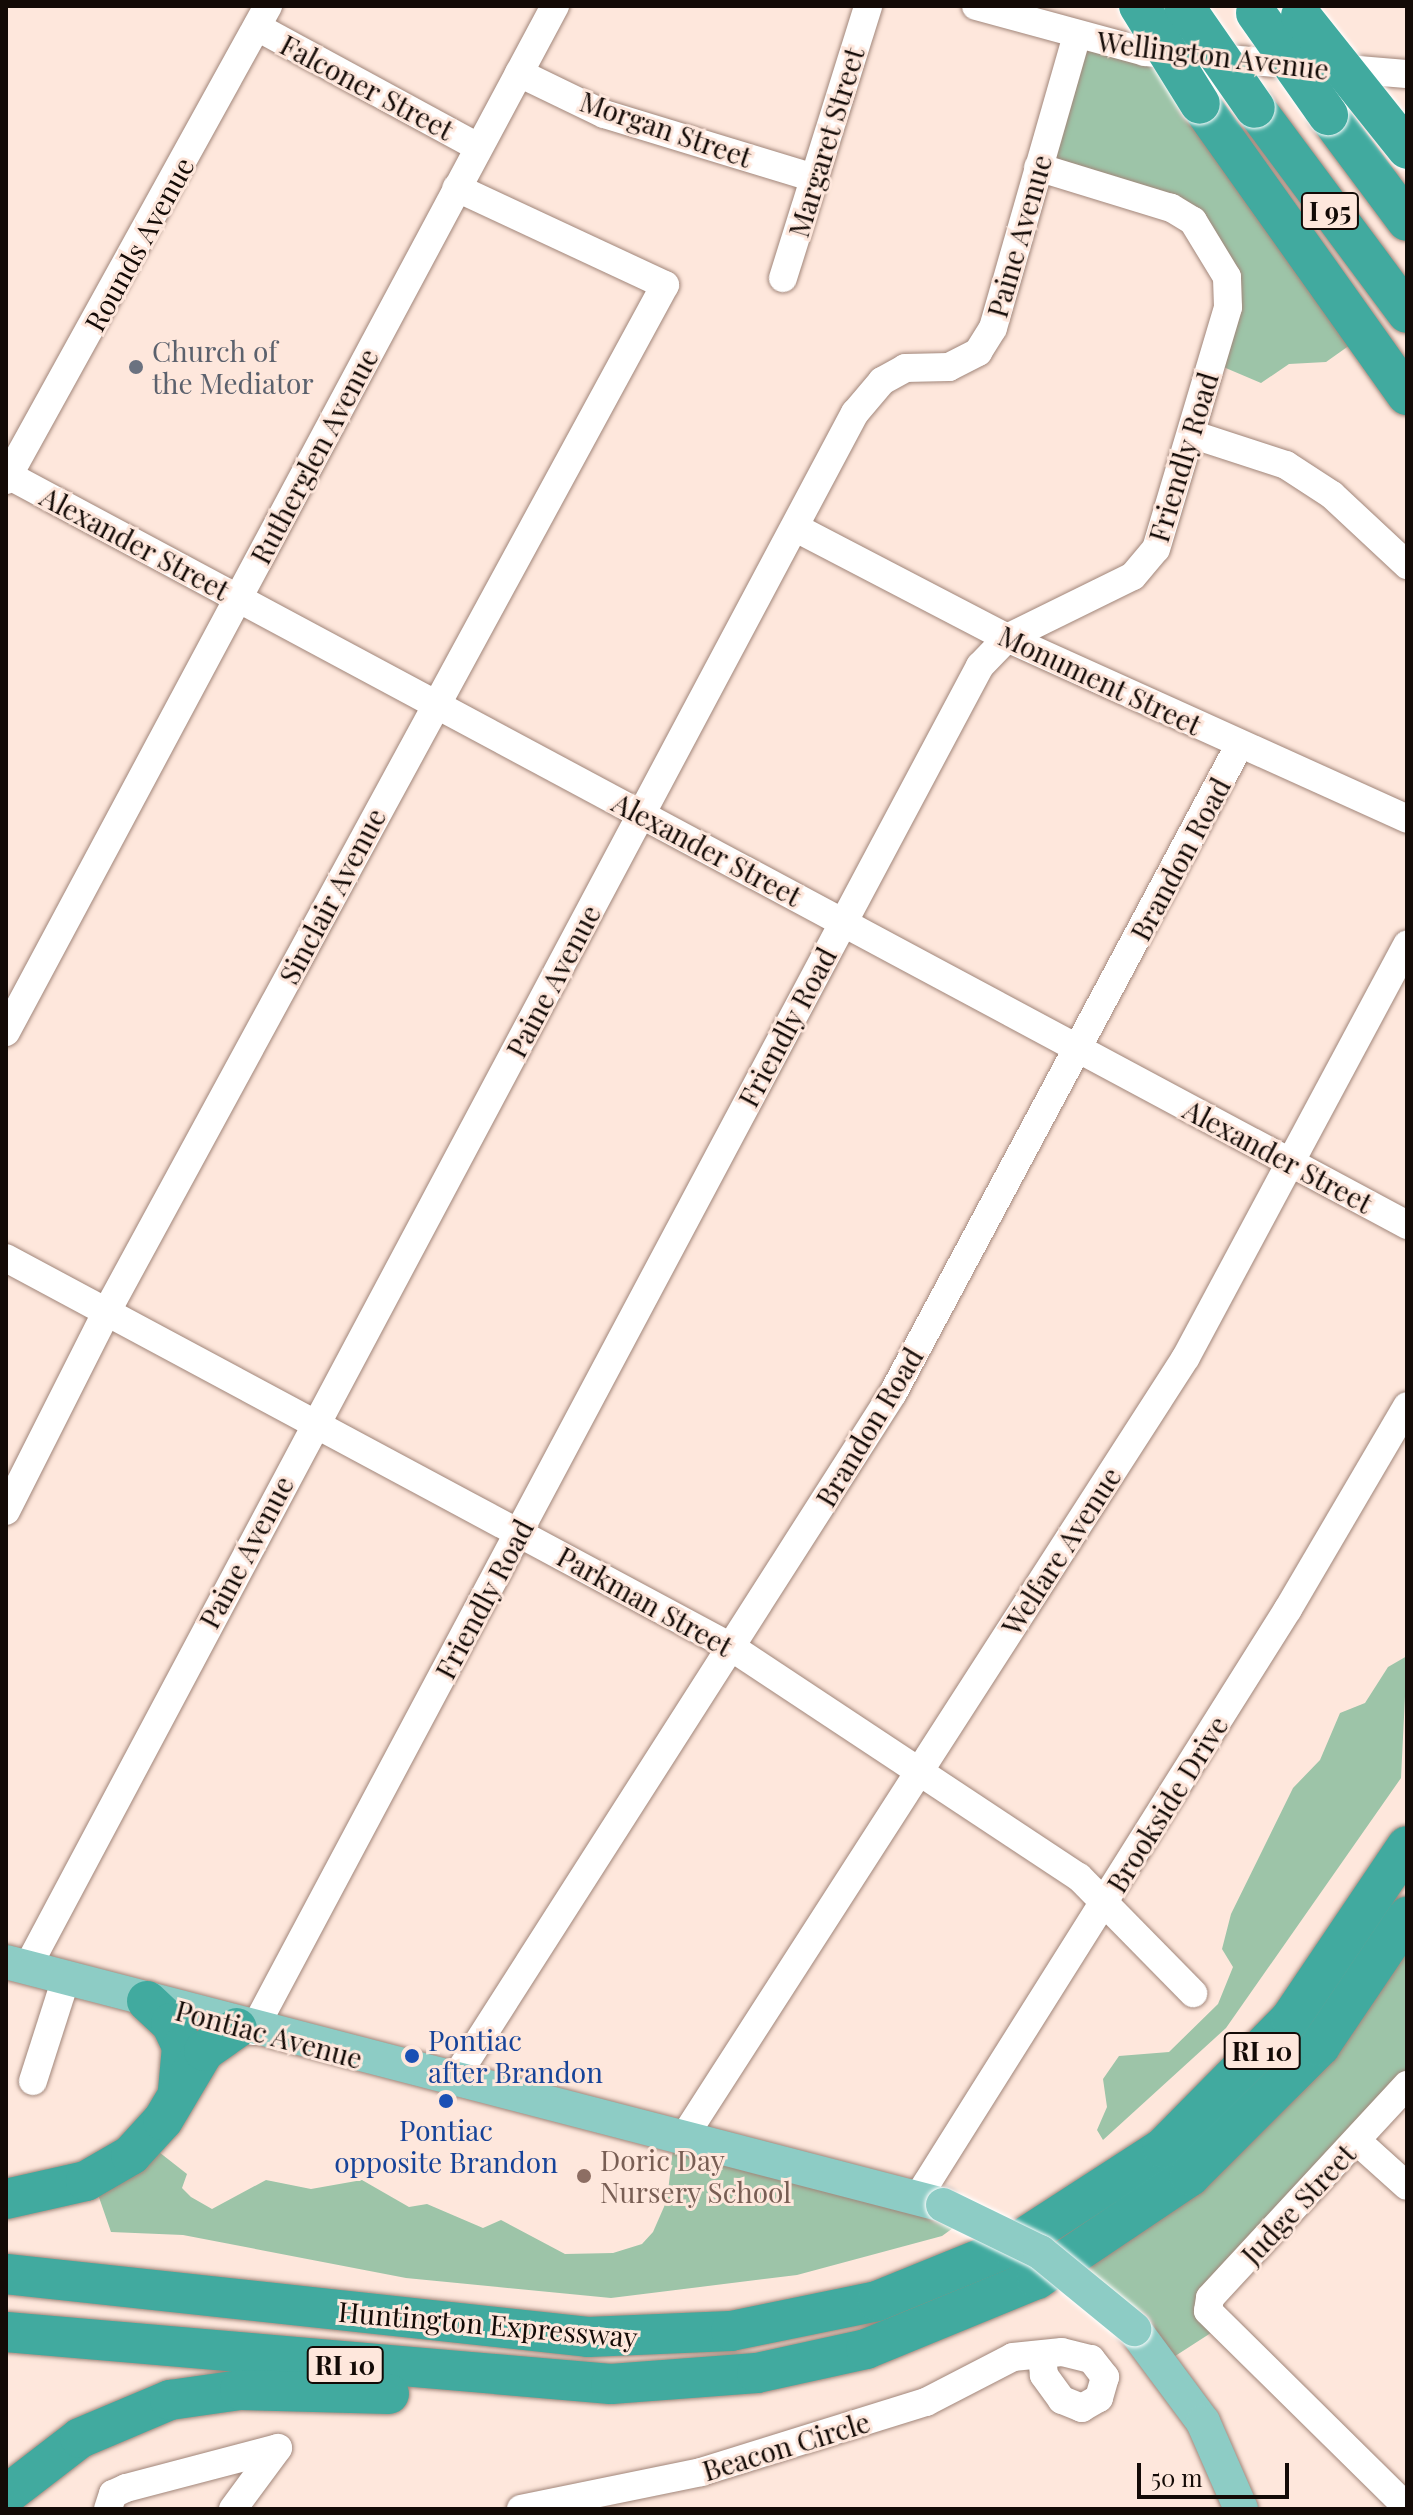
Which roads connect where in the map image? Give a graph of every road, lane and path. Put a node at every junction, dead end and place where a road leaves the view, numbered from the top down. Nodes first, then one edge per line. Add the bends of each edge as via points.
1 (555, 6) edge
2 (868, 6) edge
3 (976, 6) edge
4 (1139, 6) edge
5 (1184, 6) edge
6 (1276, 10) edge
7 (262, 16) edge
8 (1076, 38) junction
9 (519, 73) junction
10 (1407, 74) edge
11 (478, 147) junction
12 (1407, 149) edge
13 (1038, 167) junction
14 (815, 178) junction
15 (457, 188) junction
16 (1407, 221) edge
17 (783, 278) dead end
18 (1407, 313) edge
19 (1407, 395) edge
20 (1191, 434) junction
21 (7, 476) edge
22 (798, 529) junction
23 (1407, 565) edge
24 (238, 598) junction
25 (1007, 638) junction
26 (436, 704) junction
27 (1240, 744) junction
28 (643, 815) junction
29 (1407, 819) edge
30 (843, 922) junction
31 (1407, 944) edge
32 (6, 1032) edge
33 (1080, 1050) junction
34 (1289, 1162) junction
35 (1407, 1225) edge
36 (6, 1258) edge
37 (107, 1311) junction
38 (1407, 1406) edge
39 (314, 1424) junction
40 (6, 1511) edge
41 (519, 1533) junction
42 (731, 1647) junction
43 (921, 1770) junction
44 (1407, 1846) edge
45 (1108, 1900) junction
46 (1407, 1917) edge
47 (1395, 1938) edge
48 (17, 1965) edge
49 (66, 1978) junction
50 (1193, 1993) dead end
51 (147, 2001) junction
52 (245, 2029) junction
53 (33, 2081) dead end
54 (452, 2083) junction
55 (1407, 2085) edge
56 (173, 2105) junction
57 (682, 2140) junction
58 (1357, 2141) junction
59 (1407, 2186) edge
60 (6, 2199) edge
61 (930, 2201) junction
62 (6, 2274) edge
63 (6, 2332) edge
64 (1042, 2356) dead end
65 (685, 2381) junction
66 (6, 2495) edge
67 (653, 2497) edge
68 (1407, 2507) edge
69 (108, 2509) edge
70 (233, 2509) edge
71 (521, 2509) edge
72 (1241, 2509) edge

1 - 9 street, Rutherglen Avenue
2 - 14 street, Margaret Street
3 - 8 street, Wellington Avenue
4 - 19 highway, bridge via 1200,104
5 - 18 highway, I 95, bridge
6 - 12 highway, bridge
6 - 16 highway, I 95, bridge via 1328,115
7 - 11 street, Falconer Street
7 - 21 street, Rounds Avenue
8 - 10 street, Wellington Avenue via 1145,52
8 - 13 street, Paine Avenue
9 - 11 street, Rutherglen Avenue
9 - 14 street, Morgan Street via 604,114
11 - 15 street, Rutherglen Avenue
13 - 20 street, Friendly Road via 1171,208 1193,221 1215,252 1228,307
13 - 22 street, Paine Avenue via 993,328 978,352 949,367 905,368 882,381 855,413
14 - 17 street, Margaret Street
15 - 24 street, Rutherglen Avenue
15 - 26 street, Sinclair Avenue via 665,285
20 - 23 street via 1286,465 1332,495
20 - 25 street, Friendly Road via 1144,568
21 - 24 street, Alexander Street
22 - 25 street, Monument Street
22 - 28 street, Paine Avenue
24 - 26 street, Alexander Street
24 - 32 street, Rutherglen Avenue
25 - 27 street, Monument Street
25 - 30 street, Friendly Road via 980,666
26 - 28 street, Alexander Street
26 - 37 street, Sinclair Avenue
27 - 29 street, Monument Street
27 - 33 street, Brandon Road
28 - 30 street, Alexander Street
28 - 39 street, Paine Avenue
30 - 33 street, Alexander Street
30 - 41 street, Friendly Road
31 - 34 street, Welfare Avenue
33 - 34 street, Alexander Street
33 - 42 street, Brandon Road via 893,1393
34 - 35 street, Alexander Street
34 - 43 street, Welfare Avenue via 1186,1357
36 - 37 street, Parkman Street
37 - 39 street, Parkman Street
37 - 40 street, Sinclair Avenue
38 - 45 street, Brookside Drive
39 - 41 street, Parkman Street
39 - 48 street, Paine Avenue
41 - 42 street, Parkman Street
41 - 52 street, Friendly Road
42 - 43 street, Parkman Street
42 - 54 street, Brandon Road
43 - 45 street, Parkman Street
43 - 57 street, Welfare Avenue
44 - 62 highway, Huntington Expressway / RI 10 via 1314,1989 1172,2141 1041,2231 877,2301 743,2329 600,2337
45 - 50 street, Parkman Street
45 - 61 street, Brookside Drive
46 - 47 highway, Huntington Expressway / RI 10
47 - 65 highway, Huntington Expressway / RI 10 via 1320,2046 1264,2109 1190,2176 1100,2242 1004,2297 903,2338 796,2366
48 - 49 main road, Pontiac Avenue
49 - 51 main road, Pontiac Avenue
49 - 53 street
51 - 52 main road, Pontiac Avenue
51 - 56 highway via 171,2023 182,2047
52 - 54 main road, Pontiac Avenue
52 - 56 highway via 204,2051
54 - 57 main road, Pontiac Avenue
55 - 58 street, Judge Street
56 - 60 highway via 144,2144 110,2169
57 - 61 main road, Pontiac Avenue
58 - 59 street
58 - 68 street, Judge Street via 1210,2298 1219,2329
61 - 72 main road, Pontiac Avenue, bridge via 1040,2252 1134,2329 1203,2422
63 - 65 highway, Huntington Expressway / RI 10 via 501,2380
64 - 67 street, Beacon Circle via 995,2363 926,2402
65 - 66 highway via 539,2398 193,2394 101,2425
67 - 71 street, Beacon Circle
69 - 70 street via 113,2494 126,2488 278,2448

